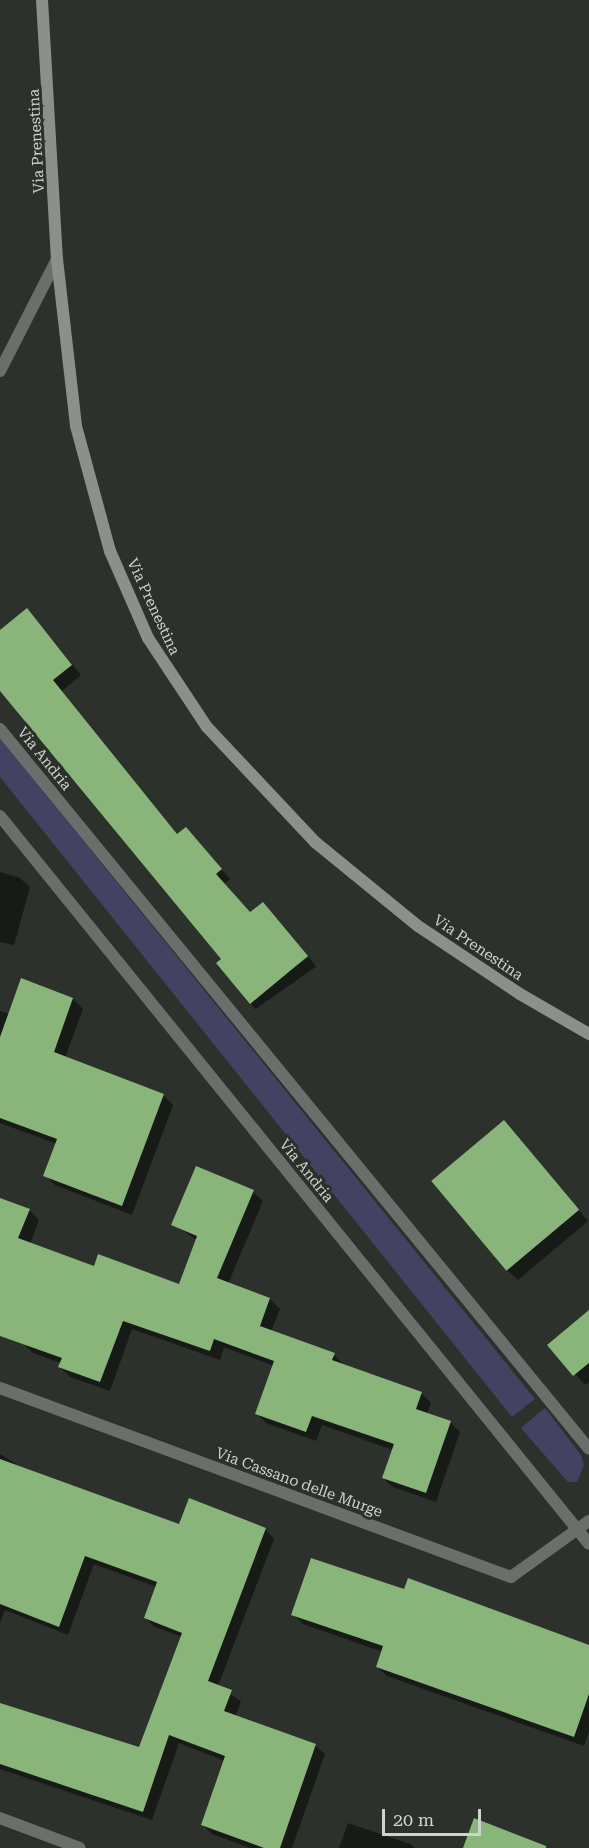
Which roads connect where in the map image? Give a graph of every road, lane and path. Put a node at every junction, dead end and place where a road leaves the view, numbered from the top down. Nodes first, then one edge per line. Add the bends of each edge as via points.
1 (42, 0) edge
2 (57, 259) junction
3 (0, 371) edge
4 (0, 729) edge
5 (0, 816) edge
6 (589, 1034) edge
7 (0, 1389) edge
8 (589, 1449) edge
9 (589, 1521) edge
10 (579, 1531) junction
11 (589, 1544) edge
12 (0, 1818) edge
13 (80, 1848) edge

1 - 2 main road, Via Prenestina
2 - 3 street
2 - 6 main road, Via Prenestina via 69,382 95,502 137,617 182,695 284,812 356,878 478,967
4 - 8 street, Via Andria
5 - 10 street, Via Andria
7 - 10 street, Via Cassano delle Murge via 511,1577
9 - 10 street
10 - 11 street, Via Andria
12 - 13 street

